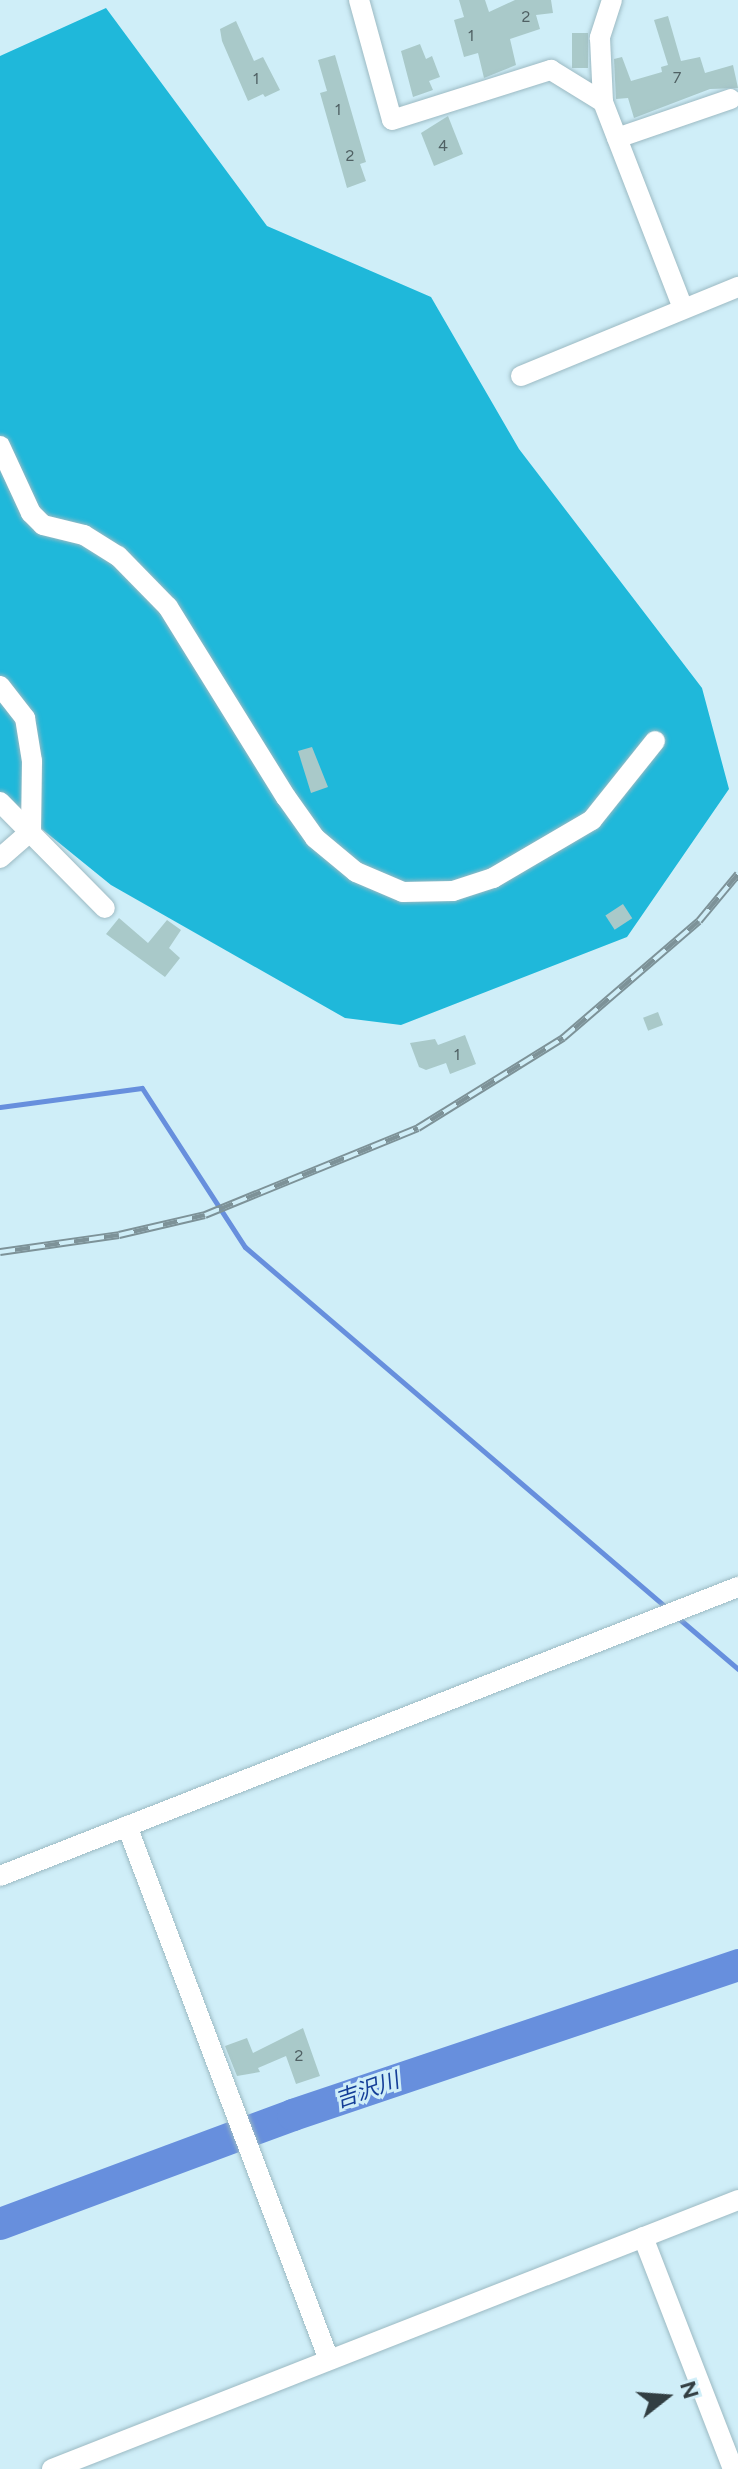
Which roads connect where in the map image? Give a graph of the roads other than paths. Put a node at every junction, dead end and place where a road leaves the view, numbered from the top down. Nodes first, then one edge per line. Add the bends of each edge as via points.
1 (359, 0) edge
2 (612, 0) edge
3 (731, 99) dead end
4 (603, 102) junction
5 (617, 138) junction
6 (738, 287) edge
7 (682, 306) junction
8 (521, 376) dead end
9 (0, 446) edge
10 (0, 686) edge
11 (655, 741) dead end
12 (0, 802) edge
13 (31, 831) junction
14 (0, 858) edge
15 (105, 908) dead end
16 (738, 1587) edge
17 (127, 1826) junction
18 (0, 1876) edge
19 (738, 2200) edge
20 (643, 2237) junction
21 (329, 2360) junction
22 (103, 2460) edge
23 (52, 2469) edge
24 (733, 2469) edge

1 - 4 street via 392,120 505,88 539,71 551,70
2 - 4 street via 600,38
3 - 5 street
4 - 5 street
5 - 7 street
6 - 7 street
7 - 8 street
9 - 11 street via 31,513 43,525 84,535 118,556 168,607 293,808 315,838 356,872 403,892 453,891 493,878 592,820
10 - 13 street via 25,718 31,736
12 - 13 street
13 - 14 street
13 - 15 street
16 - 17 street
17 - 18 street
17 - 21 street
19 - 20 street
20 - 21 street
20 - 24 street
21 - 22 street
22 - 23 street

